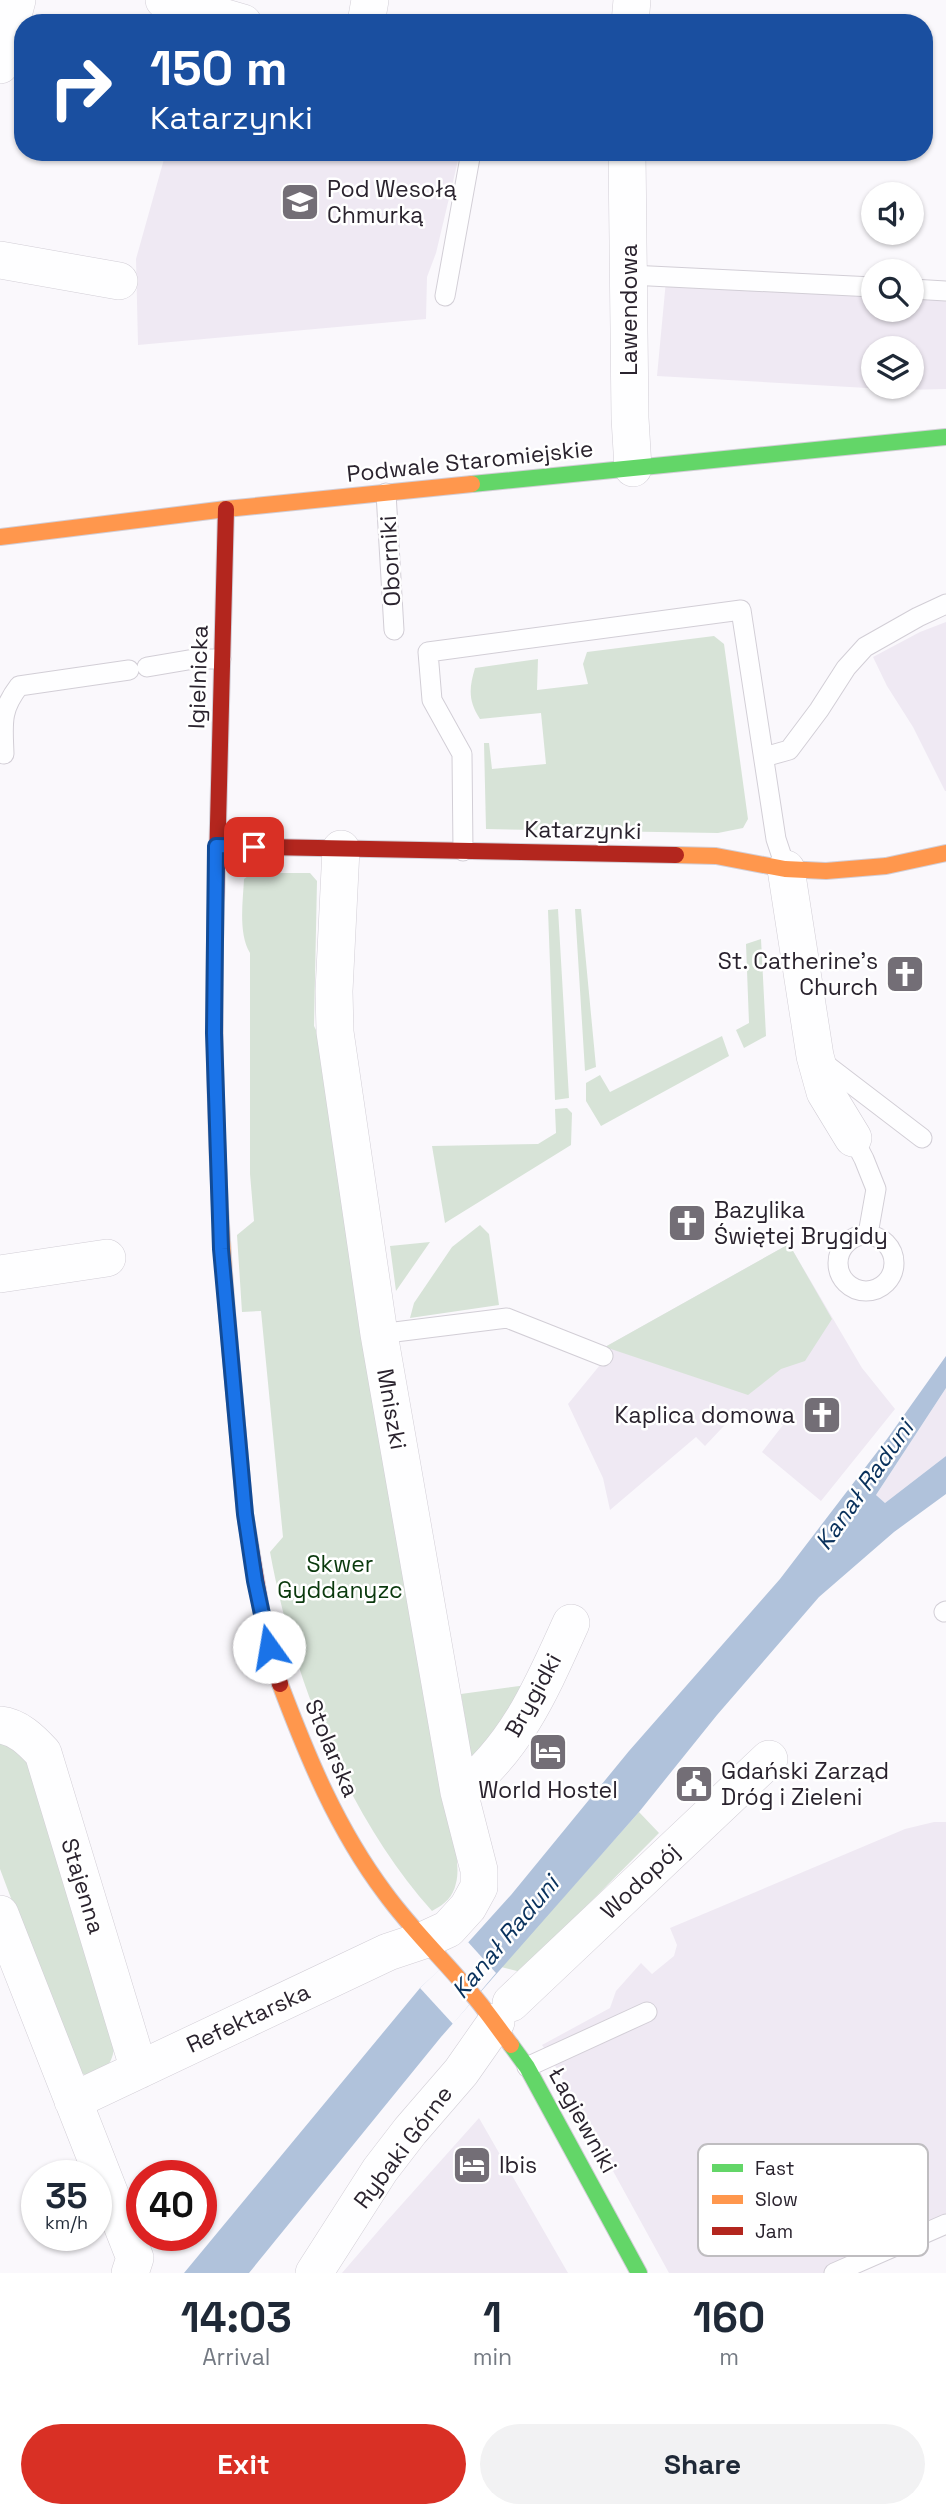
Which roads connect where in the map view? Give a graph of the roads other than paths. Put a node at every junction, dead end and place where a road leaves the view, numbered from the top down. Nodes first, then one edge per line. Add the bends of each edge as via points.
1 (17, 0) edge
2 (164, 0) edge
3 (212, 14) edge
4 (0, 65) edge
5 (469, 161) edge
6 (627, 161) edge
7 (0, 260) edge
8 (630, 275) junction
9 (119, 281) dead end
10 (861, 286) edge
11 (924, 290) edge
12 (946, 291) edge
13 (445, 296) dead end
14 (946, 437) edge
15 (633, 468) junction
16 (386, 493) junction
17 (226, 509) junction
18 (0, 537) edge
19 (946, 604) edge
20 (394, 630) dead end
21 (221, 659) junction
22 (4, 754) dead end
23 (764, 757) junction
24 (216, 846) junction
25 (341, 849) junction
26 (463, 851) junction
27 (946, 853) edge
28 (786, 869) junction
29 (815, 1056) junction
30 (853, 1138) joint
31 (922, 1138) dead end
32 (868, 1234) dead end
33 (107, 1258) dead end
34 (0, 1274) edge
35 (379, 1334) junction
36 (603, 1356) dead end
37 (571, 1623) dead end
38 (0, 1726) edge
39 (769, 1759) dead end
40 (459, 1793) junction
41 (0, 1913) edge
42 (435, 1952) junction
43 (494, 2007) junction
44 (647, 2012) dead end
45 (527, 2067) junction
46 (139, 2070) junction
47 (72, 2101) junction
48 (946, 2224) edge
49 (928, 2232) edge
50 (873, 2256) edge
51 (130, 2273) edge
52 (314, 2273) edge
53 (639, 2273) edge
54 (834, 2273) edge

1 - 4 street
2 - 3 street
5 - 13 lane
6 - 8 street, Lawendowa
7 - 9 street
8 - 10 lane
8 - 15 street, Lawendowa
11 - 12 lane
14 - 15 street, Podwale Staromiejskie
15 - 16 street, Podwale Staromiejskie
16 - 17 street, Podwale Staromiejskie
16 - 20 lane, Oborniki
17 - 18 street, Podwale Staromiejskie
17 - 21 street, Igielnicka
19 - 23 lane via 865,647 789,750
21 - 22 lane via 194,659 19,686 2,717
21 - 24 street, Igielnicka
23 - 26 lane via 741,610 428,652 432,701 462,754
23 - 28 lane via 776,839
24 - 25 street, Katarzynki
24 - 42 street, Stolarska via 214,1033 221,1249 255,1581 274,1667 328,1801 386,1895
25 - 26 street, Katarzynki
25 - 35 street, Mniszki via 335,1032
26 - 28 street, Katarzynki via 716,856
27 - 28 street, Katarzynki via 886,867 835,872
28 - 29 street
29 - 30 street via 825,1092
29 - 31 lane
30 - 32 lane via 876,1189
33 - 34 street
35 - 36 lane via 507,1318
35 - 40 street, Mniszki
37 - 40 street, Brygidki via 543,1688 518,1730
38 - 46 street, Stajenna via 28,1738 43,1753
39 - 43 street, Wodopój
40 - 42 street, Mniszki via 479,1870 478,1886
41 - 47 street
42 - 43 street, Stolarska
42 - 46 street, Refektarska via 388,1952
43 - 45 street, Łagiewniki
43 - 52 street, Rybaki Górne via 461,2072 380,2170
44 - 45 lane
45 - 53 street, Łagiewniki
46 - 47 street, Refektarska
47 - 51 street via 135,2258
48 - 49 lane
50 - 54 lane

